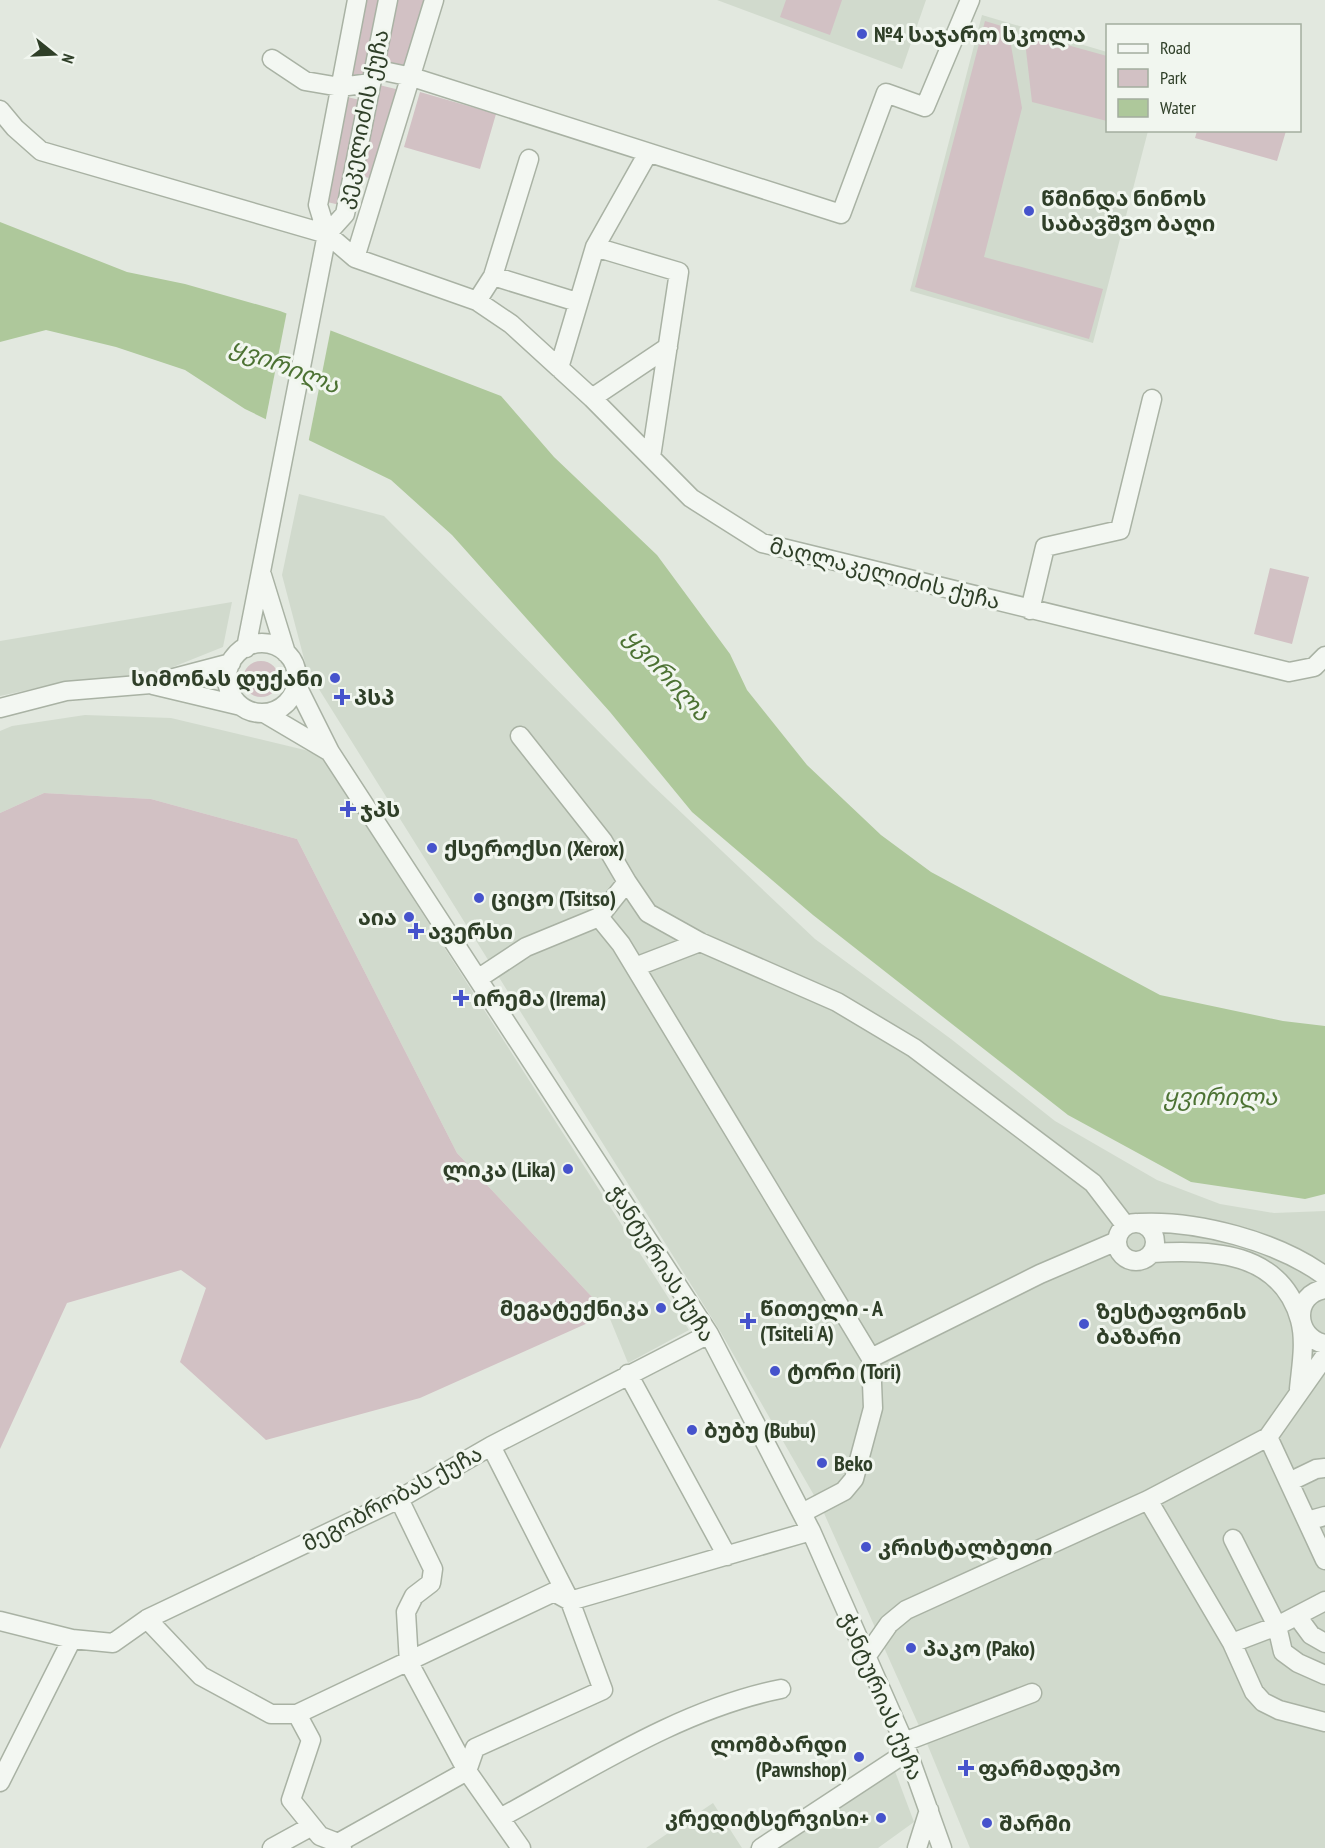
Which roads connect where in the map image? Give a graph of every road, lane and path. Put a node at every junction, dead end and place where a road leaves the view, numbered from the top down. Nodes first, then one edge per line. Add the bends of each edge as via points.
1 (357, 0) edge
2 (388, 0) edge
3 (434, 0) edge
4 (969, 0) edge
5 (272, 59) dead end
6 (373, 76) junction
7 (411, 77) junction
8 (340, 87) junction
9 (0, 110) edge
10 (648, 153) junction
11 (529, 159) dead end
12 (327, 234) junction
13 (595, 247) junction
14 (355, 258) junction
15 (493, 276) junction
16 (477, 301) junction
17 (578, 302) junction
18 (668, 347) junction
19 (559, 368) junction
20 (592, 398) junction
21 (1152, 399) dead end
22 (651, 457) junction
23 (261, 571) junction
24 (1030, 610) junction
25 (246, 648) junction
26 (286, 653) junction
27 (1325, 656) edge
28 (231, 663) junction
29 (151, 684) junction
30 (296, 684) junction
31 (241, 706) junction
32 (0, 708) edge
33 (264, 713) junction
34 (520, 736) dead end
35 (330, 752) junction
36 (627, 882) junction
37 (599, 917) junction
38 (700, 942) junction
39 (635, 967) junction
40 (479, 978) junction
41 (1128, 1230) junction
42 (1152, 1253) junction
43 (1325, 1276) edge
44 (1325, 1289) edge
45 (1301, 1322) junction
46 (709, 1334) junction
47 (1325, 1344) edge
48 (1325, 1356) edge
49 (871, 1358) junction
50 (628, 1374) junction
51 (1299, 1390) junction
52 (1268, 1437) junction
53 (491, 1446) junction
54 (1325, 1468) edge
55 (1289, 1482) junction
56 (399, 1499) junction
57 (1149, 1500) junction
58 (802, 1513) junction
59 (1325, 1516) edge
60 (1307, 1521) junction
61 (811, 1532) junction
62 (1233, 1539) dead end
63 (1324, 1555) edge
64 (728, 1556) junction
65 (570, 1601) junction
66 (1325, 1601) edge
67 (1297, 1616) junction
68 (147, 1619) junction
69 (0, 1621) edge
70 (1277, 1626) junction
71 (72, 1639) junction
72 (1232, 1643) junction
73 (1325, 1643) edge
74 (866, 1657) junction
75 (409, 1662) junction
76 (1325, 1675) edge
77 (781, 1689) dead end
78 (1032, 1693) dead end
79 (297, 1714) junction
80 (1325, 1722) edge
81 (906, 1747) junction
82 (467, 1771) junction
83 (0, 1782) edge
84 (929, 1810) junction
85 (500, 1818) junction
86 (312, 1826) junction
87 (340, 1845) edge
88 (272, 1848) edge
89 (521, 1848) edge
90 (760, 1848) edge
91 (918, 1848) edge
92 (942, 1848) edge

1 - 8 street, კეკელიძის ქუჩა
2 - 6 street, კეკელიძის ქუჩა
3 - 7 street
4 - 10 street via 925,106 886,93 842,214
5 - 8 street via 305,81
6 - 7 street
6 - 8 street
6 - 12 street, კეკელიძის ქუჩა via 345,214
7 - 10 street
7 - 14 street
8 - 12 street, კეკელიძის ქუჩა via 318,205
9 - 12 street via 41,152
10 - 13 street
11 - 15 street
12 - 14 street, მაღლაკელიძის ქუჩა
12 - 23 street, კეკელიძის ქუჩა
13 - 17 street
13 - 18 street via 679,272
14 - 16 street, მაღლაკელიძის ქუჩა
15 - 16 street
15 - 17 street
16 - 19 street, მაღლაკელიძის ქუჩა via 511,324
17 - 19 street
18 - 20 street
18 - 22 street
19 - 20 street, მაღლაკელიძის ქუჩა
20 - 22 street, მაღლაკელიძის ქუჩა
21 - 24 street via 1120,530 1045,546
22 - 24 street, მაღლაკელიძის ქუჩა via 691,498 762,543
23 - 25 street, კეკელიძის ქუჩა
23 - 26 street, კეკელიძის ქუჩა
24 - 27 street, მაღლაკელიძის ქუჩა via 1289,672 1314,667
25 - 26 street via 271,644
25 - 28 street
26 - 30 street via 295,667
28 - 29 street
28 - 31 street via 228,683
29 - 31 street
29 - 32 street via 66,691
30 - 33 street via 288,701
30 - 35 street, ჭანტურიას ქუჩა
31 - 33 street
33 - 35 street, ჭანტურიას ქუჩა
34 - 36 street via 603,841
35 - 40 street, ჭანტურიას ქუჩა
36 - 37 street
36 - 38 street via 648,913
37 - 39 street via 612,929
37 - 40 street via 526,947
38 - 39 street
38 - 41 street via 837,1002 914,1048 1093,1183
39 - 49 street
40 - 46 street, ჭანტურიას ქუჩა
41 - 42 street via 1152,1232
41 - 42 street via 1121,1253 1129,1259 1141,1260
41 - 43 street via 1186,1224 1240,1237 1300,1261
41 - 49 street
42 - 45 street via 1206,1250 1238,1257 1268,1273 1290,1295
44 - 45 street via 1311,1294 1304,1302
45 - 47 street via 1306,1335
45 - 51 street
46 - 50 street, მეგობრობას ქუჩა
46 - 58 street, ჭანტურიას ქუჩა
48 - 51 street
49 - 58 street via 873,1408 854,1479 844,1491
50 - 53 street, მეგობრობას ქუჩა
50 - 64 street
51 - 52 street
52 - 55 street
52 - 57 street
53 - 56 street, მეგობრობას ქუჩა
53 - 65 street
54 - 55 street
55 - 60 street
56 - 68 street, მეგობრობას ქუჩა
56 - 75 street via 433,1569 431,1583 414,1596 406,1612
57 - 72 street
57 - 74 street via 906,1610 889,1624
58 - 61 street, ჭანტურიას ქუჩა
59 - 60 street
60 - 63 street
61 - 64 street
61 - 74 street, ჭანტურიას ქუჩა
62 - 70 street
64 - 65 street
65 - 75 street via 554,1592
65 - 82 street via 603,1690 475,1748
66 - 67 street
67 - 70 street
67 - 73 street via 1311,1635
68 - 71 street, მეგობრობას ქუჩა via 113,1643
68 - 79 street via 201,1676 271,1714
69 - 71 street, მეგობრობას ქუჩა
70 - 72 street
70 - 76 street via 1283,1652
71 - 83 street
72 - 80 street via 1254,1692 1263,1702
74 - 81 street, ჭანტურიას ქუჩა
75 - 79 street
75 - 82 street
77 - 85 street via 743,1697 665,1730
78 - 81 street
79 - 86 street via 311,1740 291,1800
81 - 84 street, ჭანტურიას ქუჩა
81 - 90 street
82 - 85 street
82 - 87 street
84 - 91 street, ჭანტურიას ქუჩა
84 - 92 street, ჭანტურიას ქუჩა
85 - 89 street
86 - 87 street via 320,1836
86 - 88 street

